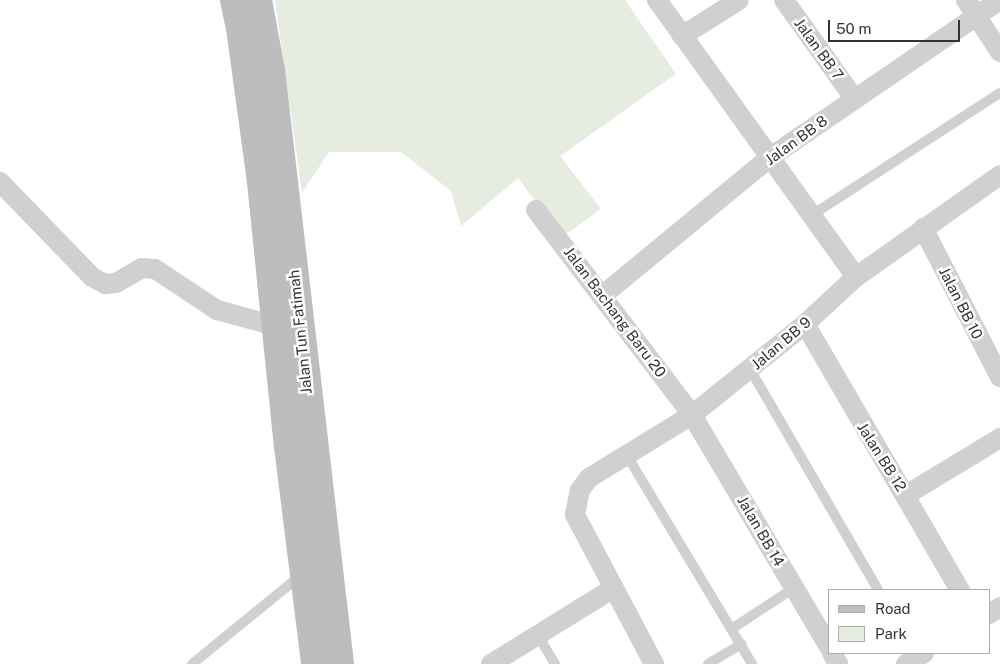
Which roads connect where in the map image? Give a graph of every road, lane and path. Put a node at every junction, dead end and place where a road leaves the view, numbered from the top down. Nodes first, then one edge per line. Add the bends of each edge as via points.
1 (234, 0) edge
2 (258, 0) edge
3 (657, 0) edge
4 (739, 0) edge
5 (784, 0) edge
6 (1000, 0) edge
7 (971, 8) edge
8 (682, 36) junction
9 (1000, 52) edge
10 (1000, 93) edge
11 (854, 98) junction
12 (769, 158) junction
13 (1000, 175) edge
14 (0, 182) edge
15 (536, 210) dead end
16 (812, 215) junction
17 (923, 228) junction
18 (856, 277) junction
19 (604, 294) junction
20 (805, 324) junction
21 (275, 326) junction
22 (994, 353) edge
23 (750, 369) junction
24 (1000, 377) edge
25 (692, 415) junction
26 (1000, 438) edge
27 (626, 454) junction
28 (906, 495) junction
29 (304, 573) junction
30 (794, 588) junction
31 (612, 589) junction
32 (877, 589) edge
33 (959, 589) edge
34 (733, 628) junction
35 (537, 634) junction
36 (741, 644) junction
37 (828, 645) edge
38 (192, 664) edge
39 (316, 664) edge
40 (340, 664) edge
41 (491, 664) edge
42 (554, 664) edge
43 (654, 664) edge
44 (708, 664) edge
45 (752, 664) edge

1 - 21 main road, Jalan Tun Fatimah via 261,182
2 - 40 main road, Jalan Tun Fatimah via 271,70
3 - 8 street
4 - 8 street
5 - 11 street, Jalan BB 7
6 - 7 street, Jalan BB 8
7 - 9 street
7 - 11 street, Jalan BB 8
8 - 12 street
10 - 16 lane
11 - 12 street, Jalan BB 8
12 - 16 street
12 - 19 street, Jalan BB 8
13 - 17 street, Jalan BB 9
14 - 21 street via 92,276 105,284 116,284 142,268 155,269 217,310
15 - 19 street, Jalan Bachang Baru 20
16 - 18 street
17 - 18 street, Jalan BB 9
17 - 22 street, Jalan BB 10
18 - 20 street, Jalan BB 9
19 - 25 street, Jalan Bachang Baru 20
20 - 23 street, Jalan BB 9
20 - 28 street, Jalan BB 12
21 - 29 main road, Jalan Tun Fatimah
22 - 24 street, Jalan BB 10
23 - 25 street, Jalan BB 9
23 - 32 lane
25 - 27 street, Jalan BB 9
25 - 30 street, Jalan BB 14
26 - 28 street
27 - 31 street, Jalan BB 9 via 589,478 575,503 575,514
27 - 34 lane
28 - 33 street, Jalan BB 12
29 - 38 lane
29 - 39 main road, Jalan Tun Fatimah
30 - 34 lane
30 - 37 street, Jalan BB 14
31 - 35 street
31 - 43 street
34 - 36 lane
35 - 41 street
35 - 42 lane
36 - 44 lane
36 - 45 lane

